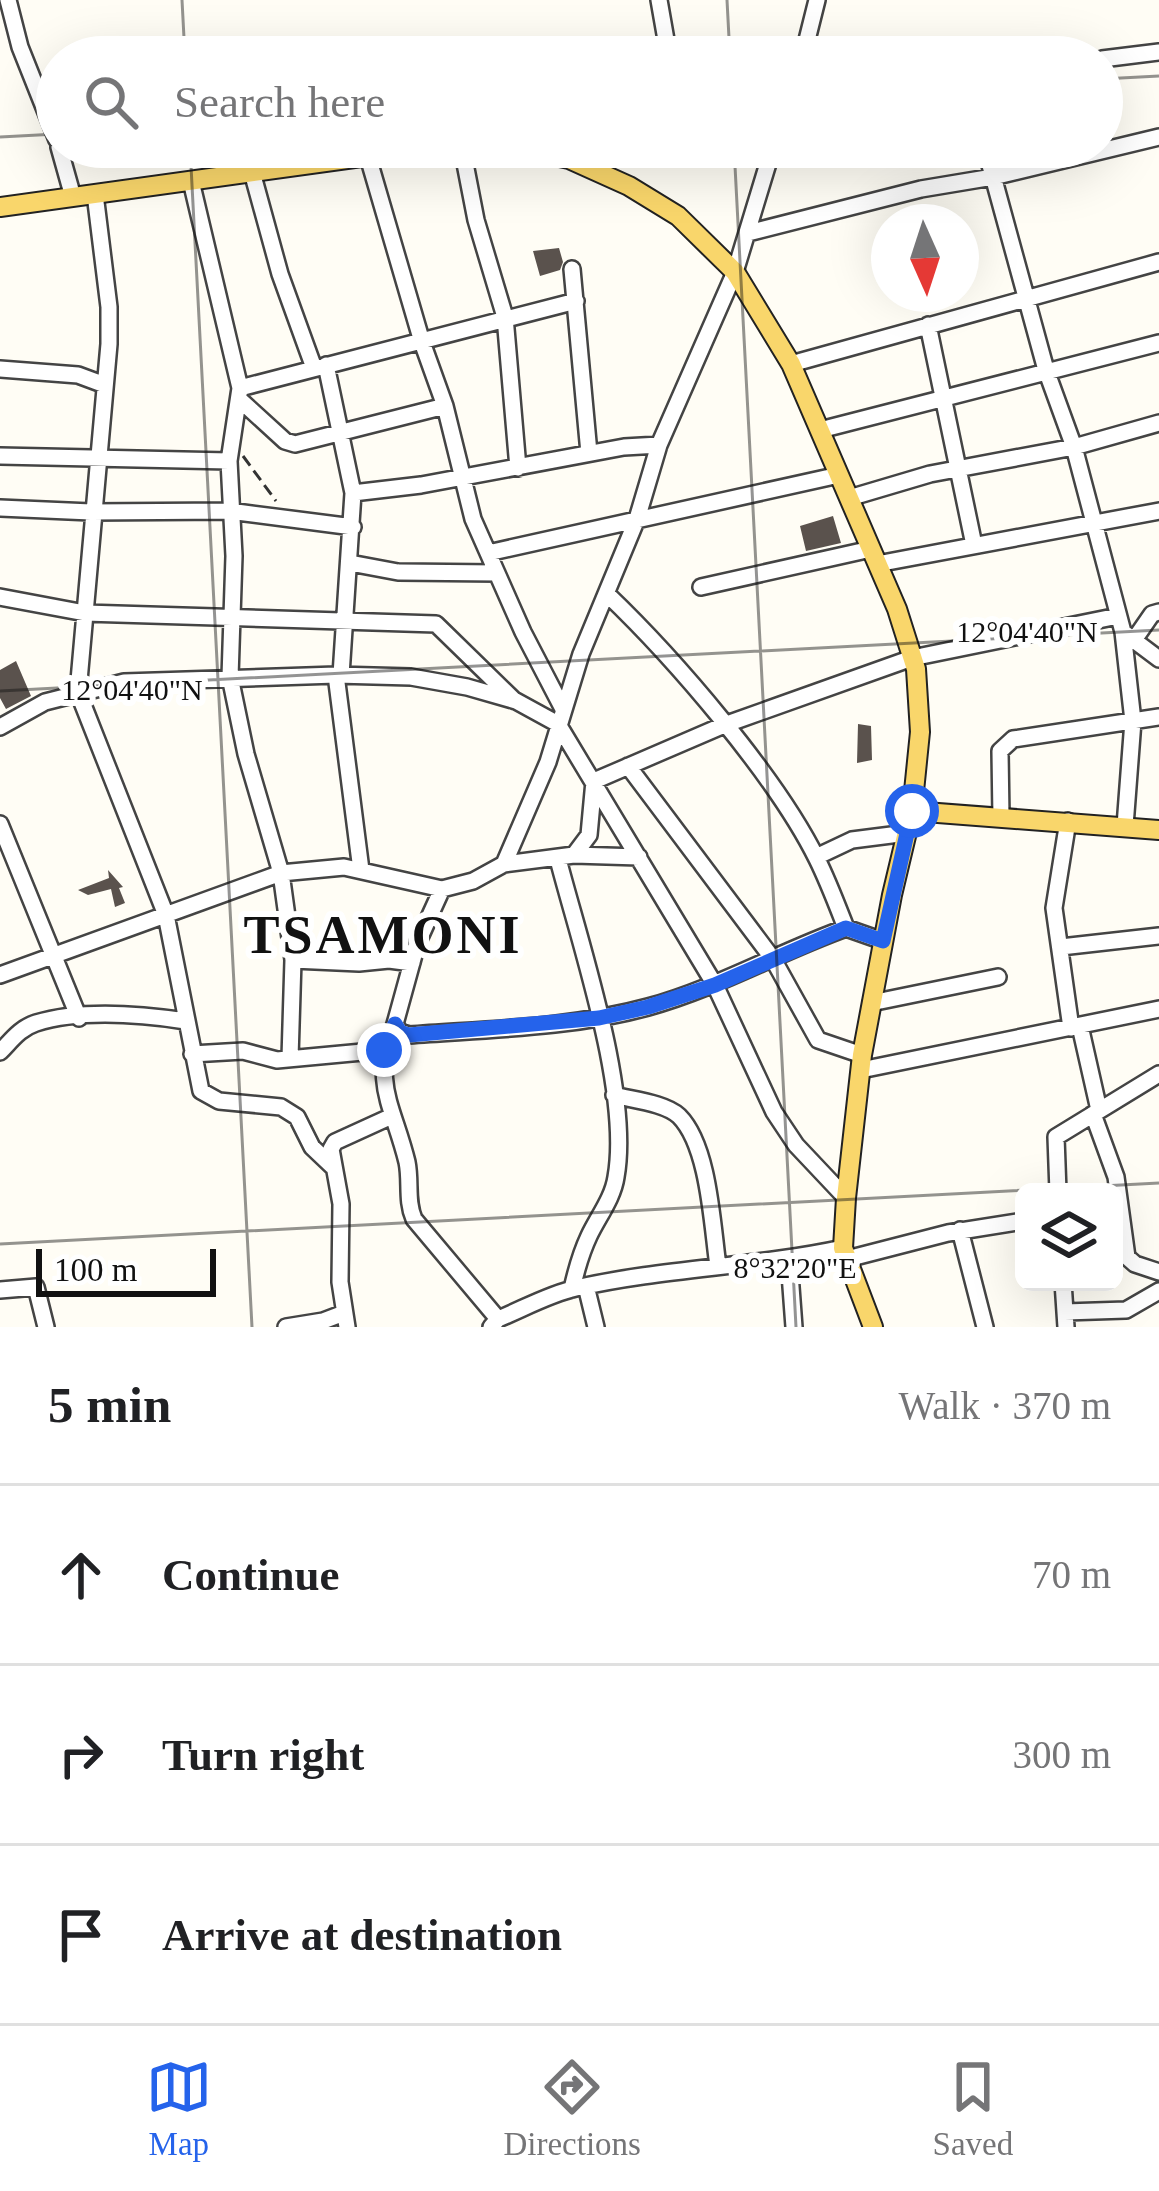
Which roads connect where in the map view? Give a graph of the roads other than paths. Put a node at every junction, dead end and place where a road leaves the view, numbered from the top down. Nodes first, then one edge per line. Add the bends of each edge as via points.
1 (8, 0) edge
2 (659, 0) edge
3 (817, 0) edge
4 (666, 36) edge
5 (808, 36) edge
6 (1159, 52) edge
7 (1123, 56) edge
8 (36, 87) edge
9 (1159, 137) edge
10 (1123, 146) edge
11 (65, 168) edge
12 (283, 168) edge
13 (371, 168) edge
14 (466, 168) edge
15 (589, 168) edge
16 (767, 168) edge
17 (991, 168) edge
18 (1030, 168) edge
19 (252, 172) junction
20 (993, 177) junction
21 (191, 181) junction
22 (95, 194) junction
23 (73, 197) junction
24 (0, 207) edge
25 (748, 233) junction
26 (1159, 262) edge
27 (572, 269) dead end
28 (735, 272) junction
29 (576, 301) junction
30 (1028, 301) junction
31 (506, 316) junction
32 (928, 325) junction
33 (422, 342) junction
34 (1159, 343) edge
35 (791, 364) junction
36 (320, 367) junction
37 (0, 369) edge
38 (1046, 370) junction
39 (106, 385) junction
40 (239, 393) junction
41 (943, 396) junction
42 (445, 406) junction
43 (1159, 423) edge
44 (820, 430) junction
45 (343, 431) junction
46 (658, 445) junction
47 (1074, 447) junction
48 (232, 453) junction
49 (589, 453) junction
50 (0, 456) edge
51 (96, 458) junction
52 (518, 468) junction
53 (958, 469) junction
54 (839, 475) junction
55 (463, 478) junction
56 (353, 494) junction
57 (849, 498) junction
58 (0, 508) edge
59 (229, 511) junction
60 (1159, 511) edge
61 (91, 512) junction
62 (637, 519) junction
63 (1096, 520) junction
64 (353, 527) junction
65 (974, 544) junction
66 (488, 554) junction
67 (874, 556) junction
68 (350, 563) junction
69 (497, 573) junction
70 (701, 586) dead end
71 (607, 595) junction
72 (0, 597) edge
73 (1159, 612) edge
74 (85, 613) junction
75 (230, 618) junction
76 (345, 620) junction
77 (1125, 629) junction
78 (913, 658) junction
79 (1159, 659) edge
80 (339, 675) junction
81 (230, 676) junction
82 (78, 692) junction
83 (516, 701) junction
84 (560, 716) junction
85 (1159, 717) edge
86 (1133, 721) junction
87 (724, 725) junction
88 (0, 728) edge
89 (628, 766) junction
90 (594, 781) junction
91 (912, 811) junction
92 (1001, 817) junction
93 (1068, 821) junction
94 (0, 824) edge
95 (1125, 826) junction
96 (1159, 830) edge
97 (907, 833) junction
98 (566, 857) junction
99 (639, 857) junction
100 (816, 857) junction
101 (504, 864) junction
102 (361, 870) junction
103 (281, 873) junction
104 (442, 889) junction
105 (166, 915) junction
106 (846, 928) junction
107 (1159, 936) edge
108 (883, 941) junction
109 (1060, 947) junction
110 (56, 953) junction
111 (773, 959) junction
112 (293, 960) junction
113 (412, 963) junction
114 (0, 975) edge
115 (998, 976) dead end
116 (715, 985) junction
117 (871, 1003) junction
118 (1159, 1010) edge
119 (80, 1018) junction
120 (599, 1018) junction
121 (186, 1021) junction
122 (395, 1024) junction
123 (1075, 1027) junction
124 (384, 1050) junction
125 (0, 1052) edge
126 (192, 1054) junction
127 (290, 1058) junction
128 (861, 1063) junction
129 (1159, 1075) edge
130 (614, 1095) junction
131 (1096, 1112) junction
132 (392, 1116) junction
133 (332, 1166) junction
134 (1058, 1183) edge
135 (846, 1198) junction
136 (1015, 1222) edge
137 (961, 1230) junction
138 (845, 1254) junction
139 (789, 1260) junction
140 (718, 1265) junction
141 (1159, 1272) edge
142 (579, 1287) junction
143 (0, 1291) edge
144 (1159, 1291) edge
145 (346, 1320) edge
146 (1066, 1320) edge
147 (495, 1323) edge
148 (46, 1327) edge
149 (286, 1327) edge
150 (596, 1327) edge
151 (794, 1327) edge
152 (873, 1327) edge
153 (985, 1327) edge

1 - 8 street
2 - 4 street
3 - 5 street
6 - 7 street
9 - 10 street
11 - 23 street
12 - 19 main road
13 - 33 street
14 - 31 street
15 - 28 main road via 678,216
16 - 25 street
17 - 20 street
18 - 20 street
19 - 21 main road
19 - 36 street via 280,274
20 - 25 street
20 - 30 street
21 - 22 main road
21 - 40 street
22 - 23 main road
22 - 39 street via 109,307
23 - 24 main road
25 - 28 street
26 - 30 street
27 - 29 street
28 - 35 main road
28 - 46 street
29 - 31 street
29 - 49 street
30 - 32 street
30 - 38 street
31 - 33 street
31 - 52 street
32 - 35 street
32 - 41 street
33 - 36 street
33 - 42 street
34 - 38 street
35 - 44 main road
36 - 40 street
36 - 45 street
37 - 39 street
38 - 41 street
38 - 47 street
39 - 51 street
40 - 45 street via 285,441
40 - 48 street
41 - 44 street
41 - 53 street
42 - 45 street
42 - 55 street
43 - 47 street
44 - 54 main road
45 - 56 street
46 - 49 street
46 - 62 street
47 - 53 street
47 - 63 street
48 - 51 street
48 - 59 street
49 - 52 street
50 - 51 street
51 - 61 street
52 - 55 street
53 - 57 street
53 - 65 street
54 - 57 main road
54 - 62 street
55 - 56 street
55 - 66 street
56 - 64 street
57 - 67 main road
58 - 61 street
59 - 61 street
59 - 64 street
59 - 75 street
60 - 63 street
61 - 74 street
62 - 66 street
62 - 71 street
63 - 65 street
63 - 77 street
64 - 68 street
65 - 67 street
66 - 69 street
67 - 70 street
67 - 78 main road
68 - 69 street
68 - 76 street
69 - 84 street
71 - 84 street
71 - 87 street
72 - 74 street
73 - 77 street
74 - 75 street
74 - 82 street
75 - 76 street
75 - 81 street
76 - 80 street
76 - 83 street via 440,625
77 - 78 street
77 - 79 street
77 - 86 street
78 - 87 street
78 - 91 main road via 920,732
80 - 81 street
80 - 83 street via 411,677
80 - 102 street
81 - 82 street
81 - 103 street
82 - 88 street
82 - 105 street
83 - 84 street
84 - 90 street
84 - 101 street
85 - 86 street
86 - 92 street via 1004,745
86 - 95 street
87 - 89 street
87 - 100 street
89 - 90 street
89 - 111 street
90 - 98 street via 589,835
90 - 99 street
91 - 92 main road
91 - 97 main road
92 - 93 main road
93 - 95 main road
93 - 109 street via 1054,899
94 - 110 street
95 - 96 main road
97 - 100 street via 864,837
97 - 108 main road
98 - 99 street
98 - 101 street
98 - 120 street
99 - 116 street
100 - 106 street
101 - 104 street
102 - 103 street
102 - 104 street
103 - 105 street
103 - 112 street
104 - 113 street
105 - 110 street
105 - 121 street
106 - 108 street
106 - 111 street
107 - 109 street
108 - 117 main road
109 - 123 street
110 - 114 street
110 - 119 street
111 - 116 street
111 - 128 street via 818,1040
112 - 113 street
112 - 127 street
113 - 122 street
115 - 117 street
116 - 120 street
116 - 135 street via 774,1112
117 - 128 main road
118 - 123 street
119 - 121 street
119 - 125 street via 33,1024
120 - 122 street via 409,1035
120 - 130 street
121 - 126 street
122 - 124 street
123 - 128 street
123 - 131 street
124 - 127 street
124 - 132 street
126 - 127 street
126 - 133 street via 202,1091 219,1101 281,1107
128 - 135 main road
129 - 131 street
130 - 140 street via 669,1110 692,1136
130 - 142 street via 614,1188 588,1237
131 - 134 street via 1056,1137
131 - 141 street via 1127,1257
132 - 133 street via 335,1142
132 - 147 street via 413,1219
133 - 145 street
135 - 138 main road
136 - 137 street
137 - 138 street
137 - 153 street
138 - 139 street
138 - 152 main road
139 - 140 street
139 - 151 street
140 - 142 street
142 - 147 street
142 - 150 street
143 - 148 street via 37,1287
144 - 146 street via 1126,1310
145 - 149 street

